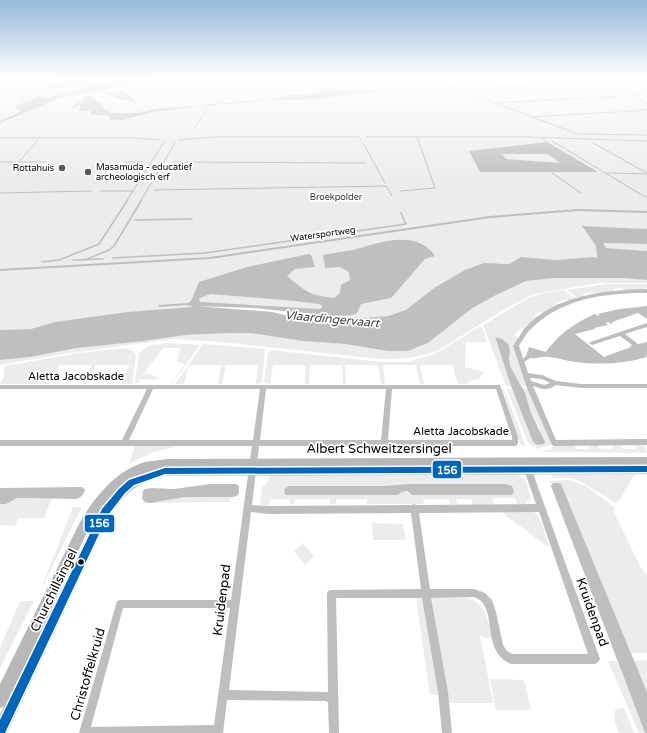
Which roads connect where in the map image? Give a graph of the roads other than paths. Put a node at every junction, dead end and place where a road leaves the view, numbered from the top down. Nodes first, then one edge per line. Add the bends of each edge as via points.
1 (647, 212) edge
2 (0, 270) edge
3 (647, 291) edge
4 (646, 325) dead end
5 (621, 334) junction
6 (592, 343) dead end
7 (647, 354) edge
8 (526, 375) junction
9 (529, 383) junction
10 (555, 383) junction
11 (647, 386) edge
12 (0, 387) edge
13 (151, 387) junction
14 (263, 387) junction
15 (389, 388) junction
16 (384, 442) junction
17 (647, 442) edge
18 (0, 443) edge
19 (124, 443) junction
20 (256, 443) junction
21 (647, 462) edge
22 (253, 466) junction
23 (527, 466) junction
24 (647, 469) edge
25 (118, 488) joint
26 (246, 508) junction
27 (414, 508) junction
28 (541, 508) junction
29 (426, 593) junction
30 (58, 595) junction
31 (235, 604) junction
32 (223, 695) junction
33 (334, 698) junction
34 (0, 700) edge
35 (0, 731) edge
36 (218, 732) edge
37 (334, 733) edge
38 (447, 733) edge

1 - 2 street, Watersportweg via 578,210 490,217 210,258
3 - 8 street via 615,292 584,298 560,306 539,319 525,332 516,346
4 - 5 street
5 - 6 street
5 - 7 street
8 - 9 street
8 - 10 street via 543,377
9 - 10 street via 544,387
9 - 17 street via 554,443
10 - 11 street via 581,386
12 - 13 street, Aletta Jacobskade
13 - 14 street, Aletta Jacobskade
13 - 19 street
14 - 15 street, Aletta Jacobskade
14 - 20 street
15 - 16 street
15 - 16 street, Aletta Jacobskade via 498,387 515,443
16 - 20 street, Aletta Jacobskade
18 - 19 street, Aletta Jacobskade
19 - 20 street, Aletta Jacobskade
20 - 22 street
21 - 23 street, Albert Schweitzersingel
22 - 23 street, Albert Schweitzersingel
22 - 25 street, Albert Schweitzersingel via 165,471 150,474
22 - 26 street, Kruidenpad
23 - 24 street, Albert Schweitzersingel
23 - 28 street, Kruidenpad
25 - 30 street, Churchillsingel
26 - 27 street
26 - 31 street, Kruidenpad
27 - 28 street
27 - 29 street
28 - 29 street, Kruidenpad via 596,659 511,659 504,656 499,649 490,608 484,598 474,593
29 - 33 street, Kruidenpad via 331,594
29 - 38 street via 443,692
30 - 34 street, Churchillsingel
30 - 35 street, Churchillsingel
31 - 32 street, Kruidenpad
31 - 36 street, Christoffelkruid via 120,604 84,732
32 - 33 street
32 - 36 street, Kruidenpad
33 - 37 street, Kruidenpad

